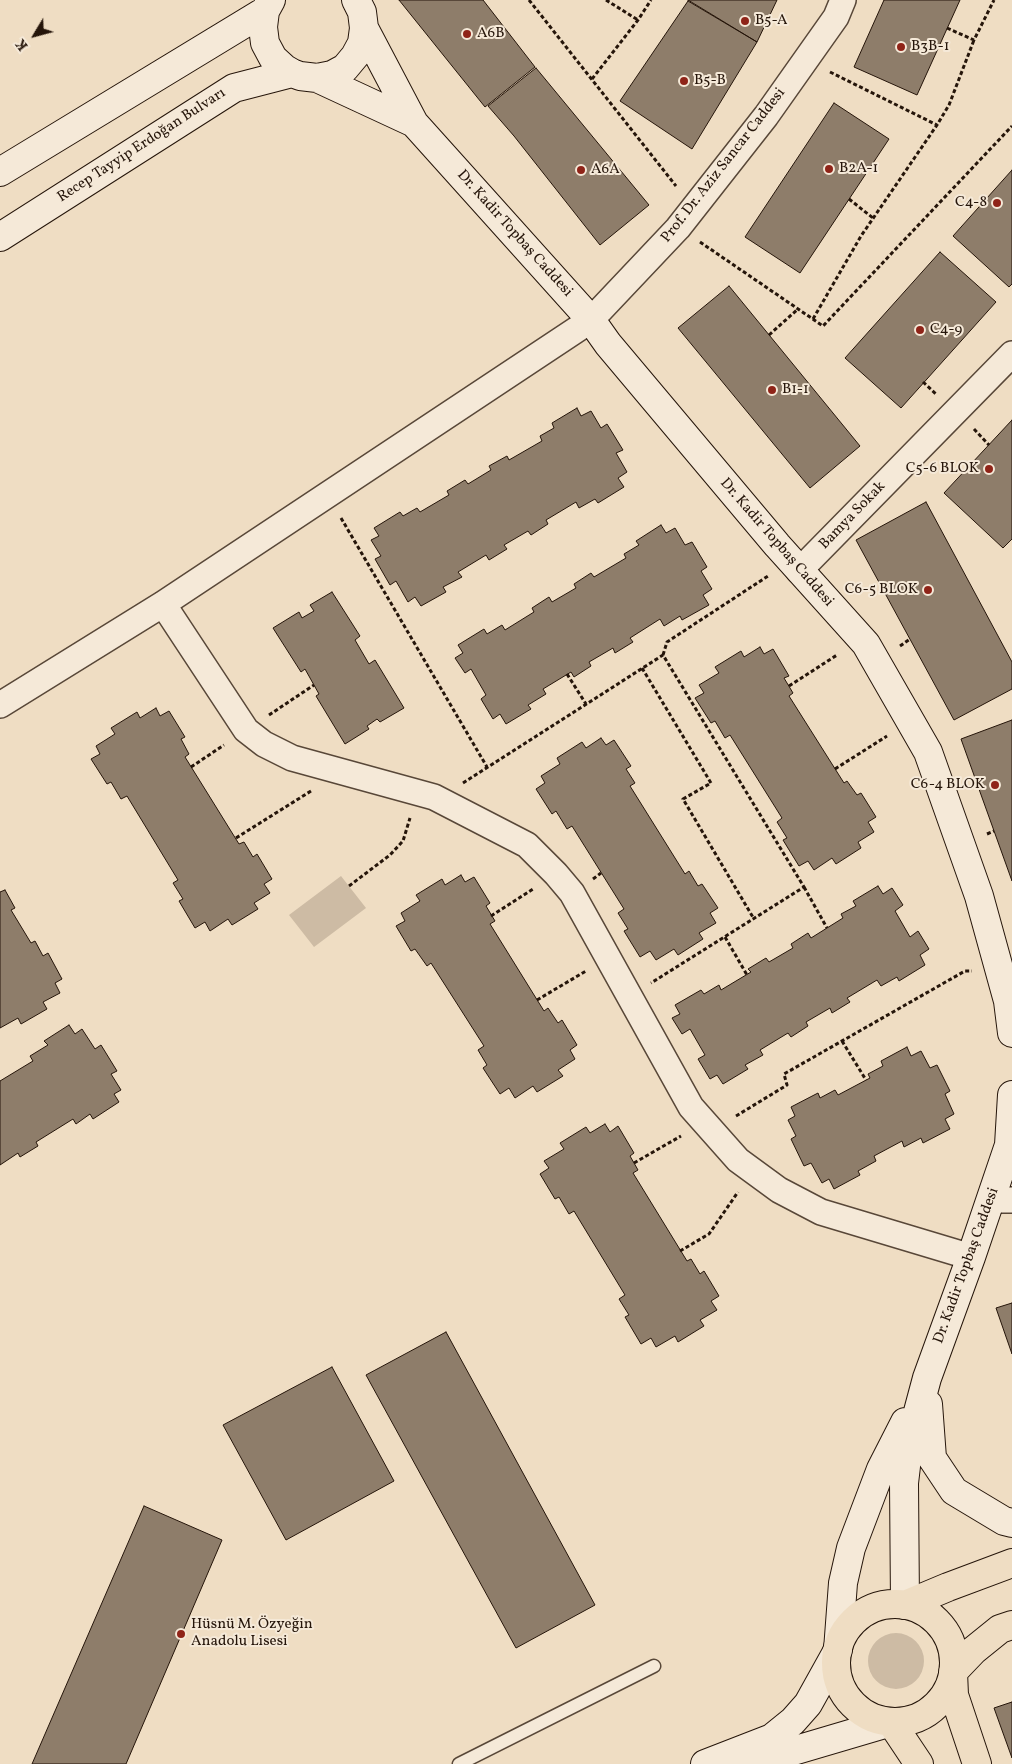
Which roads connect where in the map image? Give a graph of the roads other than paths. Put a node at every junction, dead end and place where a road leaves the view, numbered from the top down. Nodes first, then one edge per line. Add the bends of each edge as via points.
1 (843, 0) edge
2 (268, 5) edge
3 (361, 10) edge
4 (304, 76) junction
5 (414, 124) junction
6 (0, 172) edge
7 (0, 237) edge
8 (591, 320) junction
9 (1012, 354) edge
10 (795, 566) junction
11 (163, 604) junction
12 (0, 705) edge
13 (1012, 1033) edge
14 (1012, 1095) edge
15 (1001, 1200) edge
16 (971, 1257) junction
17 (927, 1378) junction
18 (1012, 1523) edge
19 (1012, 1563) edge
20 (905, 1605) junction
21 (1012, 1625) edge
22 (838, 1650) junction
23 (654, 1666) dead end
24 (953, 1672) junction
25 (891, 1722) junction
26 (460, 1764) edge
27 (705, 1764) edge
28 (758, 1764) edge
29 (919, 1764) edge
30 (977, 1764) edge

1 - 8 street, Prof. Dr. Aziz Sancar Caddesi via 836,17 766,116 694,208
2 - 4 street via 263,27 265,43 273,58 285,69
2 - 6 street
3 - 4 street, Recep Tayyip Erdoğan Bulvarı via 362,43 345,68 332,75
3 - 5 street
4 - 5 street
4 - 7 street, Recep Tayyip Erdoğan Bulvarı via 234,88
5 - 8 street, Dr. Kadir Topbaş Caddesi
8 - 10 street, Dr. Kadir Topbaş Caddesi
8 - 11 street, Prof. Dr. Aziz Sancar Caddesi
9 - 10 street, Bamya Sokak
10 - 13 street, Dr. Kadir Topbaş Caddesi via 862,639 928,752 979,896 1008,1001
11 - 12 street, Prof. Dr. Aziz Sancar Caddesi
11 - 16 street via 246,730 264,744 292,758 427,796 527,844 572,893 691,1107 738,1160 779,1190 821,1212
14 - 15 street, Dr. Kadir Topbaş Caddesi
15 - 16 street, Dr. Kadir Topbaş Caddesi
16 - 17 street, Dr. Kadir Topbaş Caddesi
17 - 18 street via 932,1458 954,1491
17 - 20 street via 908,1449 904,1483
17 - 22 street via 881,1469 851,1548 843,1584
19 - 20 main road
20 - 22 main road via 888,1604 856,1618 844,1632
20 - 24 main road via 922,1611 937,1622 953,1653
21 - 24 main road via 1000,1629
22 - 25 main road via 839,1682 847,1698 859,1710
22 - 27 street via 808,1704 793,1721 772,1738
23 - 26 lane
24 - 25 main road via 938,1703 925,1714 908,1721
24 - 30 main road via 954,1695
25 - 28 street
25 - 29 main road

